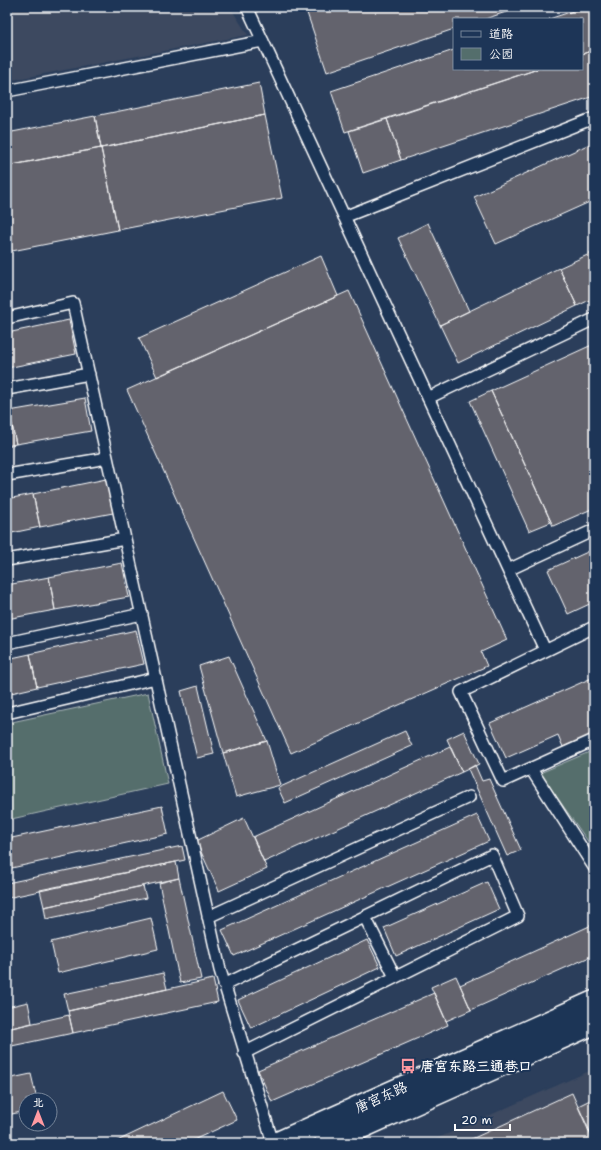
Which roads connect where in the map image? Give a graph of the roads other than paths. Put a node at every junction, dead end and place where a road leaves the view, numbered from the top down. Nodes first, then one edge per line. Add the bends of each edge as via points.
1 (247, 7) edge
2 (263, 41) junction
3 (7, 91) edge
4 (594, 118) edge
5 (344, 217) junction
6 (7, 318) edge
7 (594, 319) edge
8 (89, 374) junction
9 (7, 390) edge
10 (428, 398) junction
11 (107, 458) junction
12 (7, 475) edge
13 (594, 530) edge
14 (125, 539) junction
15 (7, 560) edge
16 (508, 570) junction
17 (142, 614) junction
18 (594, 627) edge
19 (7, 643) edge
20 (545, 650) junction
21 (156, 678) junction
22 (7, 713) edge
23 (594, 740) edge
24 (531, 768) junction
25 (469, 797) dead end
26 (594, 867) edge
27 (365, 916) junction
28 (208, 917) junction
29 (395, 978) junction
30 (224, 985) junction
31 (594, 1002) edge
32 (594, 1023) edge
33 (244, 1053) junction
34 (273, 1143) edge
35 (278, 1143) edge
36 (326, 1143) edge

1 - 2 lane
2 - 3 lane
2 - 5 lane
4 - 5 lane
5 - 10 lane
6 - 8 lane via 73,303
7 - 10 lane
8 - 9 lane
8 - 11 lane
10 - 16 lane
11 - 12 lane
11 - 14 lane
13 - 16 lane
14 - 15 lane
14 - 17 lane
16 - 20 lane
17 - 19 lane
17 - 21 lane
18 - 20 lane
20 - 24 lane via 461,692 503,781
21 - 22 lane
21 - 28 lane
23 - 24 lane
24 - 26 lane
25 - 28 lane
27 - 29 lane
27 - 29 lane via 492,855 518,916
27 - 30 lane
28 - 30 lane
29 - 33 lane
30 - 33 lane
31 - 35 street, 唐宫东路
32 - 36 street, 唐宫东路
33 - 34 lane

